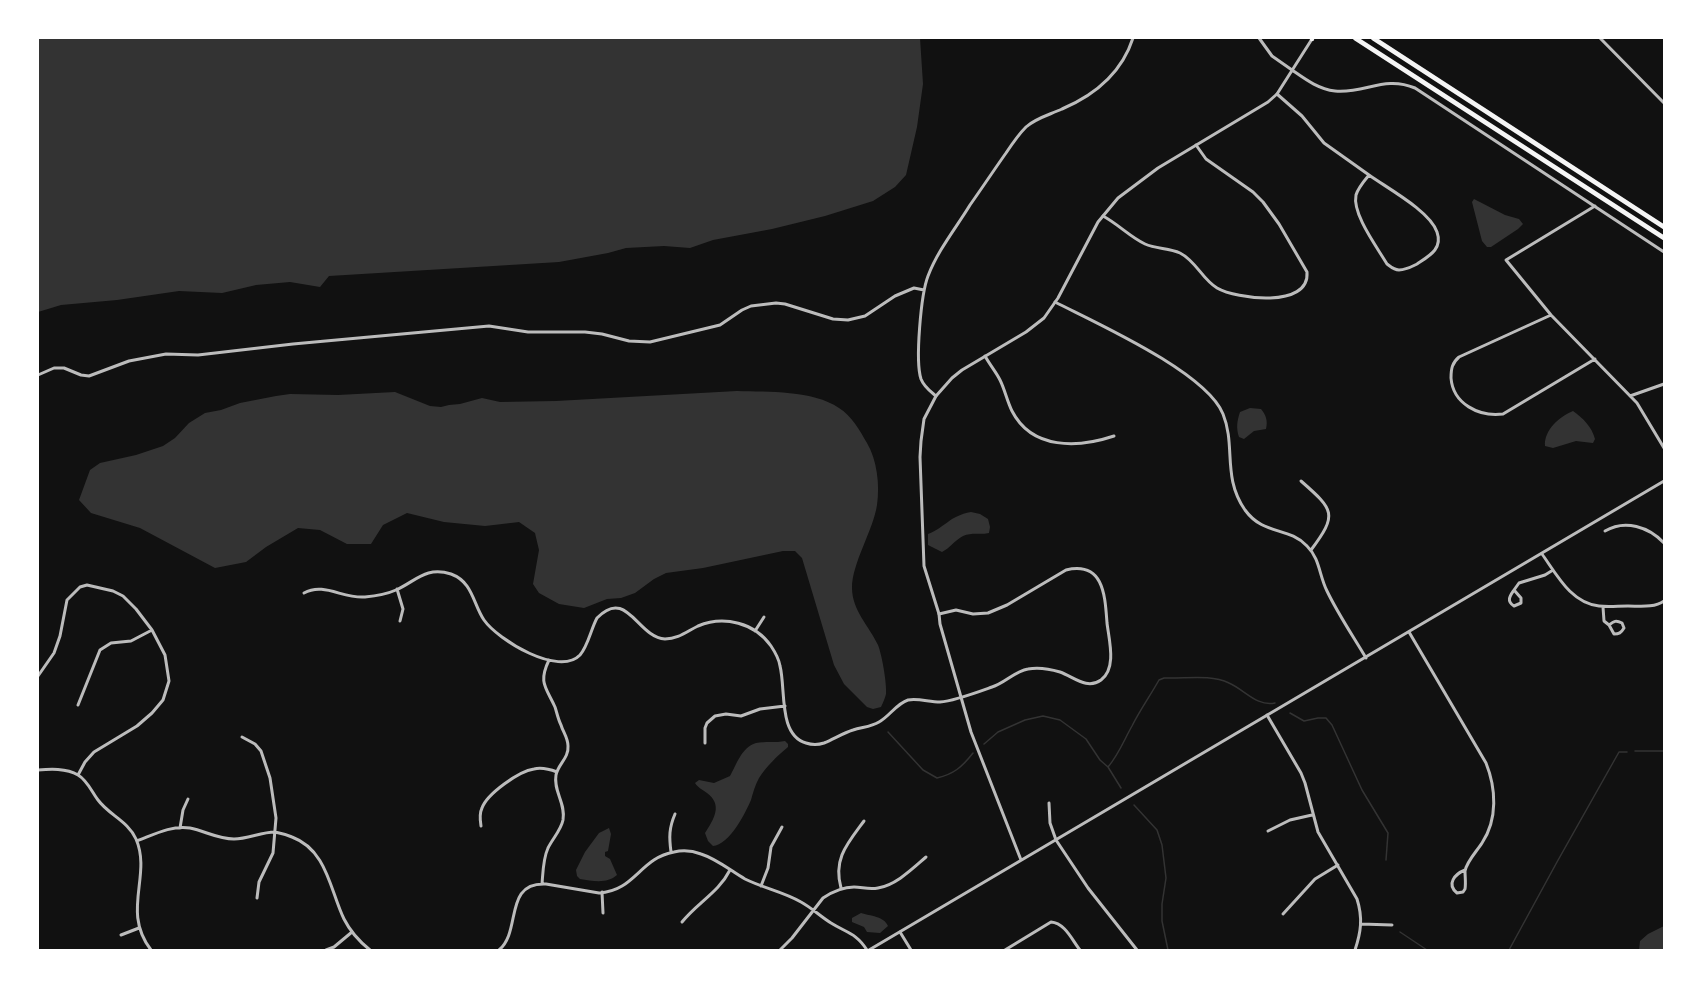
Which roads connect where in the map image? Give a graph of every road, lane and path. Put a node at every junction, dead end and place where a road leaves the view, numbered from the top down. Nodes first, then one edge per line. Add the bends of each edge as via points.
1 (1133, 38) edge
2 (1259, 38) edge
3 (1312, 38) edge
4 (1355, 38) edge
5 (1373, 38) edge
6 (1600, 38) edge
7 (1292, 70) junction
8 (1277, 94) junction
9 (1665, 103) edge
10 (1196, 145) junction
11 (1369, 175) junction
12 (1595, 206) junction
13 (1103, 216) junction
14 (1665, 227) edge
15 (1665, 238) edge
16 (1665, 252) edge
17 (924, 290) junction
18 (1055, 302) junction
19 (1551, 315) junction
20 (986, 356) junction
21 (1595, 359) junction
22 (38, 375) edge
23 (1665, 384) edge
24 (936, 396) junction
25 (1630, 396) junction
26 (1114, 436) dead end
27 (1665, 448) edge
28 (1301, 481) dead end
29 (1665, 481) edge
30 (1605, 531) dead end
31 (1665, 543) edge
32 (1311, 550) junction
33 (1542, 554) junction
34 (1553, 570) junction
35 (397, 589) junction
36 (1514, 590) junction
37 (304, 593) dead end
38 (1665, 601) edge
39 (1603, 607) junction
40 (939, 614) junction
41 (764, 616) dead end
42 (400, 621) dead end
43 (1610, 625) junction
44 (152, 630) junction
45 (755, 631) junction
46 (1408, 632) junction
47 (1366, 658) junction
48 (549, 660) junction
49 (38, 676) edge
50 (961, 696) junction
51 (78, 705) dead end
52 (785, 706) junction
53 (1267, 716) junction
54 (242, 736) dead end
55 (705, 743) dead end
56 (38, 770) edge
57 (557, 772) junction
58 (78, 775) junction
59 (188, 799) dead end
60 (1049, 803) dead end
61 (675, 814) dead end
62 (1312, 815) junction
63 (864, 821) dead end
64 (481, 826) dead end
65 (782, 827) dead end
66 (180, 828) junction
67 (1268, 831) dead end
68 (276, 832) junction
69 (1056, 840) junction
70 (137, 841) junction
71 (671, 852) junction
72 (926, 857) dead end
73 (1021, 860) junction
74 (1338, 865) junction
75 (730, 870) junction
76 (1465, 870) junction
77 (542, 884) junction
78 (761, 886) junction
79 (841, 888) junction
80 (602, 892) junction
81 (257, 898) dead end
82 (813, 911) junction
83 (603, 913) dead end
84 (1282, 914) dead end
85 (682, 922) dead end
86 (1361, 924) junction
87 (1392, 925) dead end
88 (140, 928) junction
89 (352, 932) junction
90 (900, 932) junction
91 (122, 935) dead end
92 (151, 951) edge
93 (326, 951) edge
94 (370, 951) edge
95 (499, 951) edge
96 (780, 951) edge
97 (868, 951) edge
98 (911, 951) edge
99 (1005, 951) edge
100 (1080, 951) edge
101 (1137, 951) edge
102 (1355, 951) edge

1 - 17 street via 1121,64 1098,89 1038,118 1023,130 945,244
2 - 7 street via 1272,56
3 - 7 street
4 - 15 main road
5 - 14 main road
6 - 9 street
7 - 8 street
7 - 12 street via 1335,91 1392,82 1415,88
8 - 10 street
8 - 11 street via 1324,143
10 - 13 street via 1129,188
10 - 13 street via 1206,159 1253,192 1271,212 1307,272 1306,282 1299,290 1275,299 1228,293 1211,284 1187,258 1145,244
11 - 11 street via 1430,220 1439,239 1433,254 1405,270 1387,264 1356,210 1357,191
12 - 16 street
12 - 19 street via 1506,260
13 - 18 street
17 - 22 street via 914,288 865,316 848,320 785,304 751,306 720,325 650,342 585,332 528,332 489,326 198,355 166,354 129,361 89,376 63,368
17 - 24 street via 920,377
18 - 20 street via 1035,326
18 - 32 street via 1170,362 1212,397 1226,422 1233,483 1244,508 1255,521 1298,538
19 - 21 street
19 - 21 street via 1454,361 1451,372 1458,398 1481,412 1503,414
20 - 24 street via 952,378
20 - 26 street via 1011,409 1032,434 1062,444
21 - 25 street
23 - 25 street
24 - 40 street via 924,419 920,457 924,566
25 - 27 street
28 - 32 street via 1325,503 1329,515 1327,527
29 - 33 street
30 - 31 street via 1632,525
32 - 47 street via 1329,597
33 - 34 street
33 - 46 street
34 - 36 street via 1522,581
34 - 39 street via 1578,599
35 - 37 street via 363,597 324,589
35 - 42 street via 403,609
35 - 48 street via 428,572 452,575 466,584 483,618 497,634
36 - 36 street via 1509,600 1514,606 1521,603
38 - 39 street via 1647,606
39 - 43 street via 1604,621
40 - 50 street
40 - 50 street via 956,610 973,615 988,613 1073,568 1089,571 1103,588 1110,659 1109,671 1101,680 1089,684 1057,671 1028,669 1001,684
41 - 45 street
43 - 43 street via 1618,621 1623,628 1614,634
44 - 49 street via 123,596 87,585 80,587 67,600 54,653
44 - 51 street via 138,639 111,643 100,650
44 - 58 street via 169,671 163,700 137,726 94,752
45 - 48 street via 738,623 716,621 680,637 657,638 630,613 613,608 597,618 579,655 567,661
45 - 52 street via 777,656
46 - 47 street
46 - 76 street via 1490,773 1494,795 1490,827
47 - 53 street
48 - 57 street via 544,683 568,745 566,758
50 - 52 street via 942,702 907,700 879,722 816,744 802,742 792,733
50 - 73 street
52 - 55 street via 741,716 715,716 705,728
53 - 62 street via 1301,773
53 - 69 street
54 - 68 street via 261,751 270,778
56 - 58 street via 57,769
57 - 64 street via 540,768 516,776 485,801 480,813
57 - 77 street via 564,819 547,850
58 - 70 street
59 - 66 street
60 - 69 street via 1048,814
61 - 71 street via 669,836
62 - 67 street via 1283,822
62 - 74 street
63 - 79 street via 841,857
65 - 78 street via 771,847
66 - 68 street via 235,839
66 - 70 street
68 - 81 street
68 - 89 street via 298,839 316,855
69 - 73 street
69 - 101 street
70 - 88 street
71 - 75 street via 701,854
71 - 80 street via 651,860 624,886
72 - 79 street via 885,886
73 - 90 street
74 - 84 street via 1315,879
74 - 86 street via 1357,899
75 - 78 street
75 - 85 street via 720,886
76 - 76 street via 1452,881 1457,893 1465,889
77 - 80 street
77 - 95 street via 526,889 517,899 508,940
78 - 82 street via 800,901
79 - 82 street via 823,898
80 - 83 street
82 - 96 street
82 - 97 street via 854,934
86 - 87 street
86 - 102 street
88 - 91 street
88 - 92 street
89 - 93 street
89 - 94 street
90 - 97 street
90 - 98 street
99 - 100 street via 1051,922 1062,926

